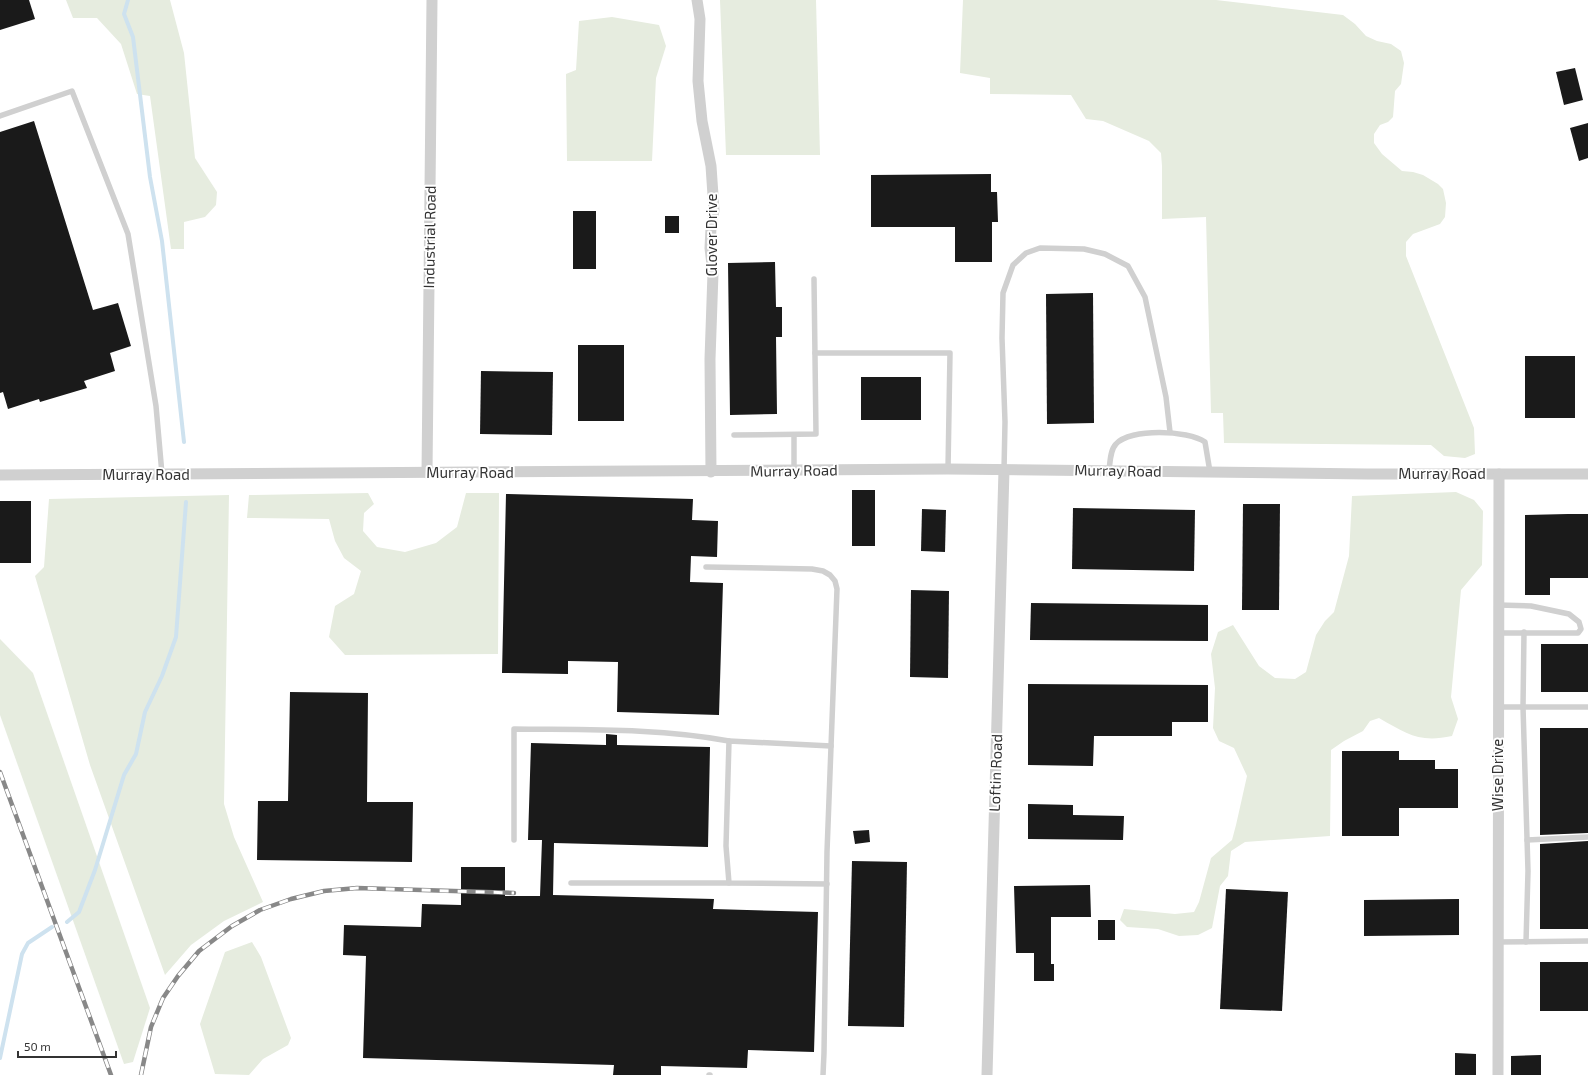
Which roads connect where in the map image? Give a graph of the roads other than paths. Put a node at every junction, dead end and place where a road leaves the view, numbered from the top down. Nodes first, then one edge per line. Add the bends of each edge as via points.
1 (432, 0) edge
2 (697, 0) edge
3 (0, 116) edge
4 (814, 278) dead end
5 (815, 353) junction
6 (1170, 432) junction
7 (794, 434) junction
8 (734, 435) dead end
9 (948, 469) junction
10 (794, 470) junction
11 (1004, 470) junction
12 (1109, 471) junction
13 (711, 472) junction
14 (1210, 472) junction
15 (427, 473) junction
16 (1499, 474) junction
17 (1588, 474) edge
18 (162, 475) junction
19 (0, 476) edge
20 (706, 567) dead end
21 (1498, 605) junction
22 (1524, 632) junction
23 (1499, 633) junction
24 (1498, 707) junction
25 (1523, 707) junction
26 (1588, 707) edge
27 (729, 741) junction
28 (831, 746) junction
29 (1588, 838) edge
30 (514, 840) dead end
31 (1527, 840) junction
32 (729, 882) junction
33 (571, 883) dead end
34 (827, 884) junction
35 (1588, 941) edge
36 (1498, 942) junction
37 (1526, 942) junction
38 (822, 1075) edge
39 (987, 1075) edge
40 (1498, 1075) edge

1 - 15 street, Industrial Road
2 - 13 street, Glover Drive via 700,19 698,81 702,121 711,166 714,210 710,248 713,273 710,359
3 - 18 lane via 72,91 128,234 156,406
4 - 5 lane
5 - 7 lane via 816,434
5 - 9 lane via 950,353
6 - 11 lane via 1166,397 1145,297 1128,266 1105,254 1084,249 1040,248 1026,253 1013,265 1004,293
6 - 12 lane via 1124,438 1112,451
6 - 14 lane via 1199,438 1205,442
7 - 8 lane
7 - 10 lane
9 - 10 street, Murray Road
9 - 11 street, Murray Road
10 - 13 street, Murray Road
11 - 12 street, Murray Road
11 - 39 street, Loftin Road
12 - 14 street, Murray Road
13 - 15 street, Murray Road
14 - 16 street, Murray Road
15 - 18 street, Murray Road
16 - 17 street, Murray Road
16 - 21 street, Wise Drive
18 - 19 street, Murray Road
20 - 28 lane via 822,570 835,581 837,589
21 - 22 lane via 1531,606 1569,614 1579,622 1581,629 1578,633
21 - 23 street, Wise Drive
22 - 23 lane
22 - 25 lane
23 - 24 street, Wise Drive
24 - 25 lane
24 - 36 street, Wise Drive
25 - 26 lane
25 - 31 lane
27 - 28 lane
27 - 30 lane via 697,735 620,730 514,729
27 - 32 lane via 726,846
28 - 34 lane
29 - 31 lane
31 - 37 lane
32 - 33 lane
32 - 34 lane
34 - 38 lane
35 - 37 lane
36 - 37 lane
36 - 40 street, Wise Drive

